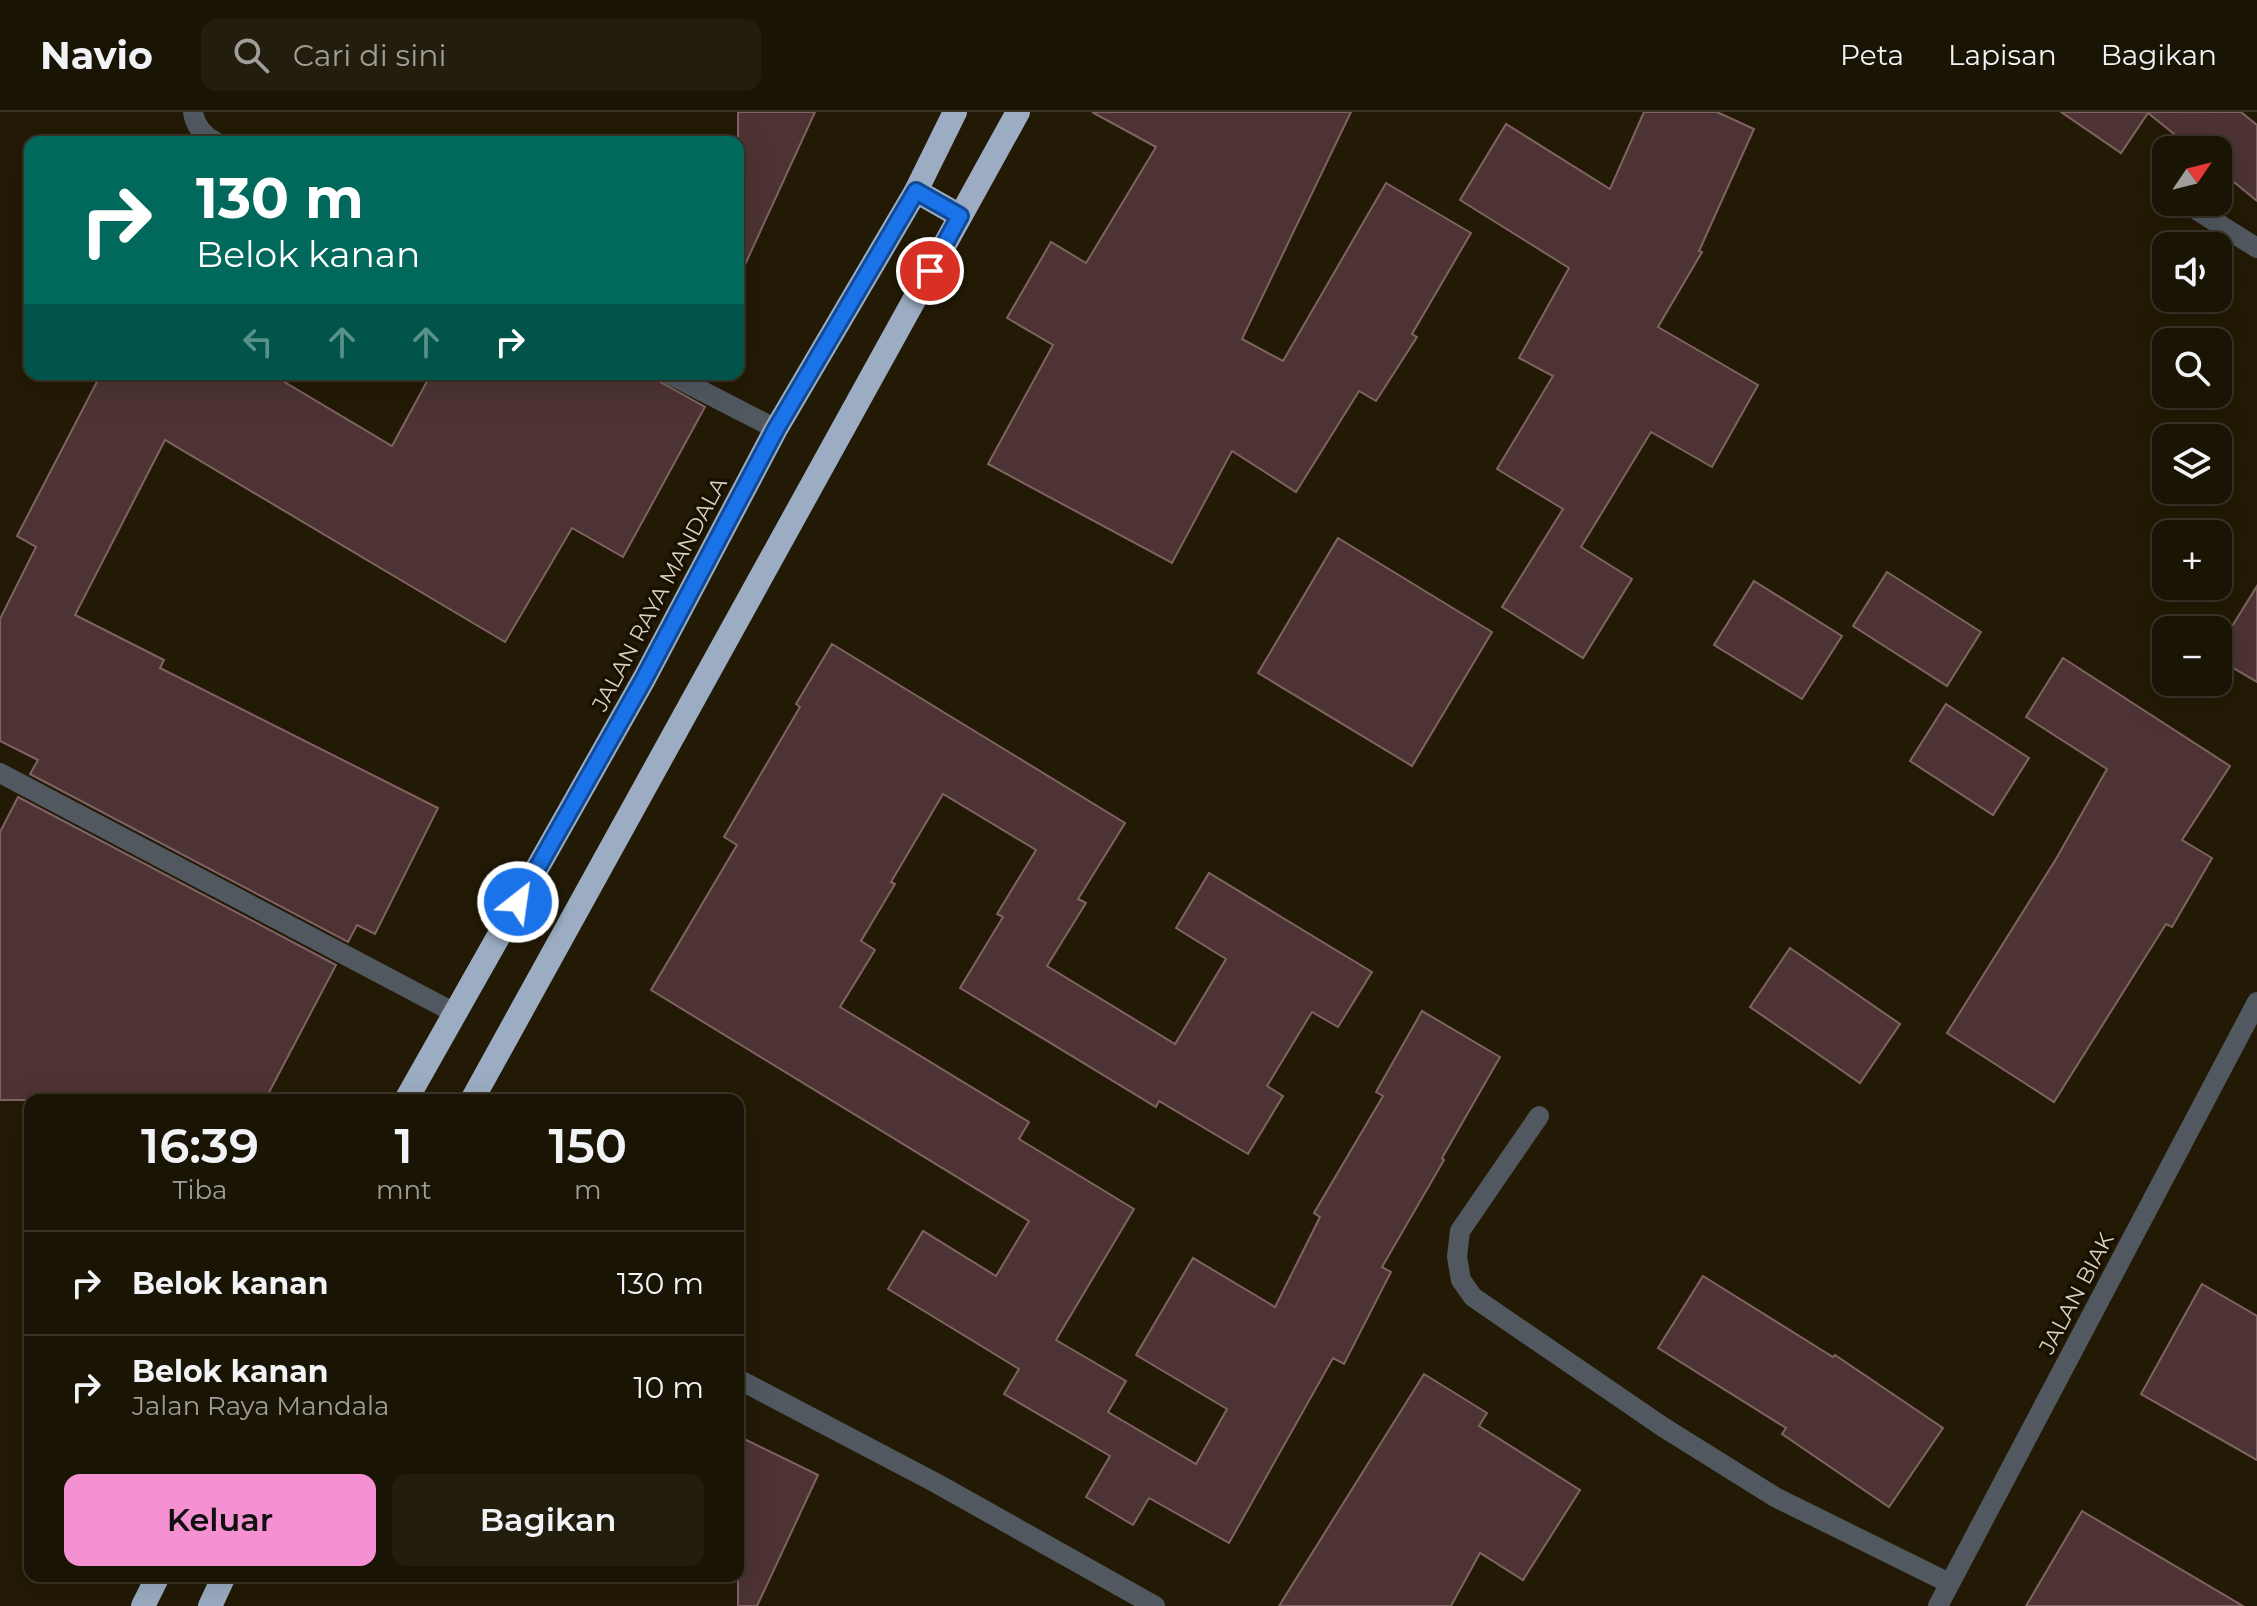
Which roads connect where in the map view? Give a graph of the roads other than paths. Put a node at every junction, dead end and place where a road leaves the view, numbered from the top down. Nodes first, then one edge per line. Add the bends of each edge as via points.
1 (193, 112) edge
2 (955, 112) edge
3 (1018, 112) edge
4 (205, 136) edge
5 (916, 191) junction
6 (960, 216) junction
7 (2206, 216) edge
8 (2257, 248) edge
9 (681, 380) edge
10 (776, 429) junction
11 (0, 773) edge
12 (2257, 1002) edge
13 (455, 1013) junction
14 (409, 1094) edge
15 (475, 1094) edge
16 (1539, 1116) dead end
17 (744, 1382) edge
18 (155, 1582) edge
19 (221, 1582) edge
20 (1949, 1583) junction
21 (143, 1606) edge
22 (210, 1606) edge
23 (1155, 1606) edge
24 (1938, 1606) edge

1 - 4 street
2 - 5 highway, JALAN RAYA MANDALA
3 - 6 highway
5 - 6 highway
5 - 10 highway, JALAN RAYA MANDALA
6 - 15 highway
7 - 8 street
9 - 10 street
10 - 13 highway, JALAN RAYA MANDALA via 644,679
11 - 13 street
12 - 20 street, JALAN BIAK
13 - 14 highway, JALAN RAYA MANDALA
16 - 20 street via 1460,1231 1461,1280 1473,1297 1775,1497
17 - 23 street
18 - 21 highway
19 - 22 highway
20 - 24 street, JALAN BIAK

